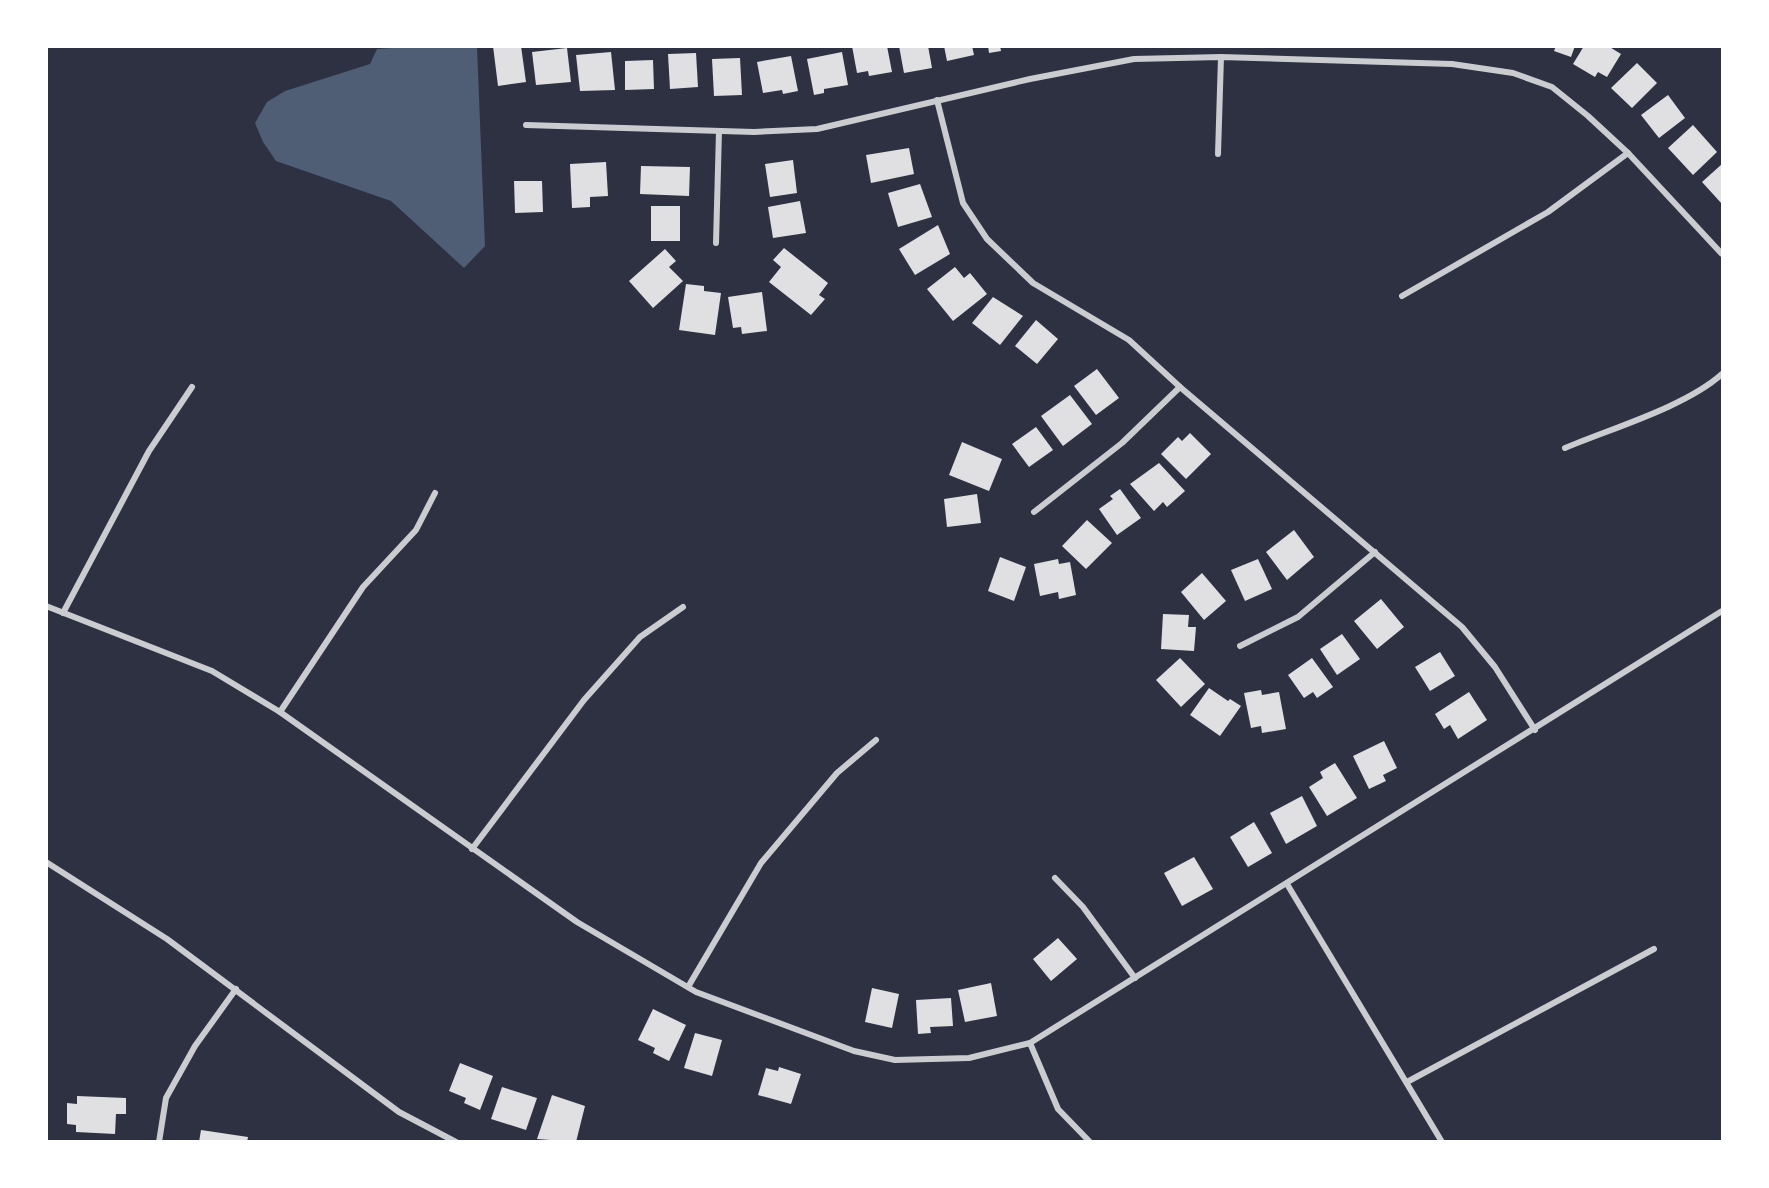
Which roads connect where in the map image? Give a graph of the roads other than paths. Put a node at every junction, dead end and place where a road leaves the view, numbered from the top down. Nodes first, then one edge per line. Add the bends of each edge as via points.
1 (1221, 57) junction
2 (937, 100) junction
3 (526, 125) dead end
4 (719, 131) junction
5 (1628, 153) junction
6 (1218, 154) dead end
7 (716, 243) dead end
8 (1722, 254) edge
9 (1402, 296) dead end
10 (1722, 374) edge
11 (192, 387) dead end
12 (1180, 387) junction
13 (1565, 448) dead end
14 (435, 493) dead end
15 (1034, 512) dead end
16 (1375, 552) junction
17 (46, 606) edge
18 (683, 607) dead end
19 (1722, 611) edge
20 (63, 613) junction
21 (1240, 646) dead end
22 (280, 712) junction
23 (1535, 730) junction
24 (876, 740) dead end
25 (472, 849) junction
26 (46, 862) edge
27 (1055, 878) dead end
28 (1287, 884) junction
29 (1654, 949) dead end
30 (1135, 978) junction
31 (688, 987) junction
32 (236, 989) junction
33 (1030, 1043) junction
34 (1407, 1082) junction
35 (159, 1142) edge
36 (456, 1142) edge
37 (1090, 1142) edge
38 (1442, 1142) edge

1 - 2 street via 1134,59
1 - 5 street via 1452,64 1513,73 1552,87
1 - 6 street
2 - 4 street via 817,129
2 - 12 street via 963,203 987,239 1033,283 1129,340
3 - 4 street
4 - 7 street
5 - 8 street
5 - 9 street via 1548,212
10 - 13 street via 1671,404
11 - 20 street via 149,451
12 - 15 street via 1122,443
12 - 16 street
14 - 22 street via 416,530 363,587
16 - 21 street via 1298,617
16 - 23 street via 1462,627 1495,667
17 - 20 street
18 - 25 street via 640,637 584,700
19 - 23 street
20 - 22 street via 212,671
22 - 25 street
23 - 28 street
24 - 31 street via 837,773 761,863
25 - 31 street via 577,922
26 - 32 street via 167,939
27 - 30 street via 1083,908
28 - 30 street
28 - 34 street
29 - 34 street
30 - 33 street
31 - 33 street via 854,1051 896,1060 969,1058
32 - 35 street via 195,1046 166,1098
32 - 36 street via 399,1112
33 - 37 street via 1058,1109
34 - 38 street

